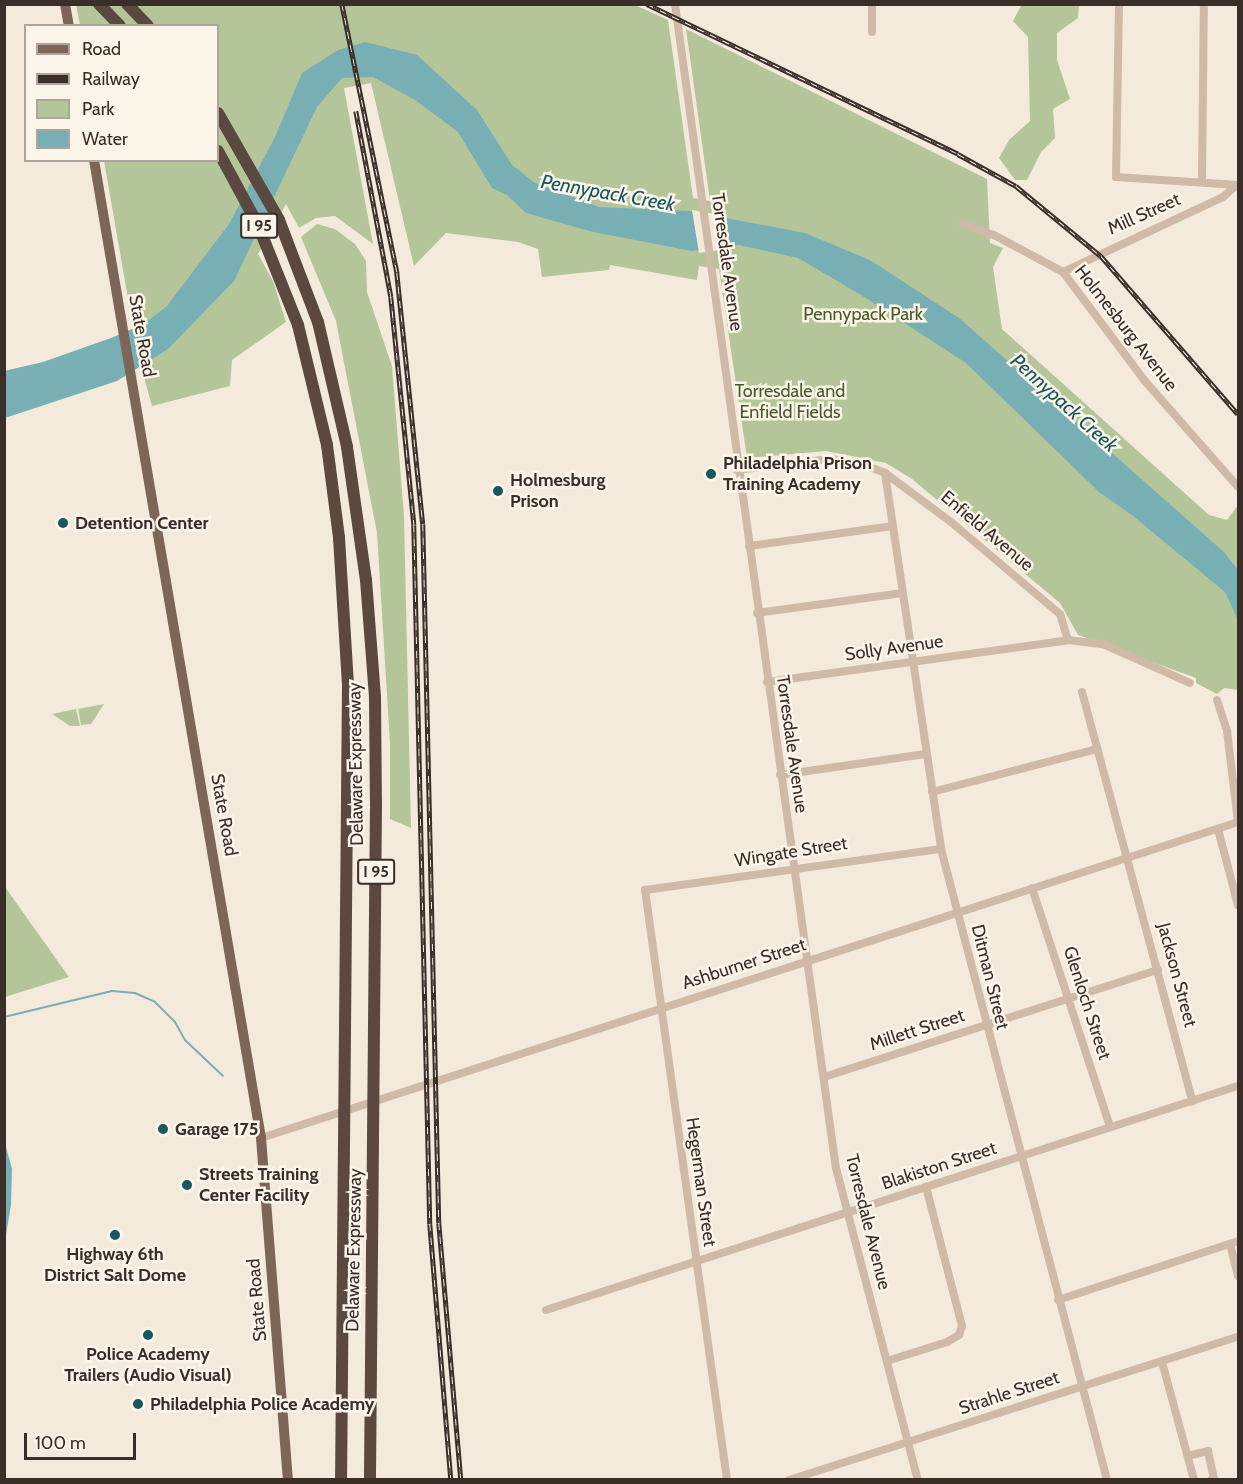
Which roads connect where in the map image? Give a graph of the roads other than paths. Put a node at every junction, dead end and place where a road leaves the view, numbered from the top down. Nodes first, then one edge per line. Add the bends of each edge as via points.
1 (65, 4) edge
2 (99, 4) edge
3 (127, 4) edge
4 (675, 4) edge
5 (872, 4) edge
6 (1119, 4) edge
7 (1204, 4) edge
8 (69, 24) edge
9 (118, 24) edge
10 (146, 24) edge
11 (872, 32) dead end
12 (219, 114) edge
13 (221, 155) edge
14 (94, 162) edge
15 (1202, 181) junction
16 (1238, 185) edge
17 (963, 224) dead end
18 (1063, 272) junction
19 (737, 470) junction
20 (885, 473) junction
21 (1239, 487) edge
22 (893, 526) junction
23 (749, 546) junction
24 (903, 593) junction
25 (757, 613) junction
26 (1068, 640) junction
27 (913, 662) junction
28 (767, 682) junction
29 (1190, 683) dead end
30 (1082, 692) dead end
31 (1217, 700) dead end
32 (1096, 749) junction
33 (926, 754) junction
34 (780, 775) junction
35 (932, 792) junction
36 (1238, 822) edge
37 (1218, 829) junction
38 (941, 849) junction
39 (1129, 857) junction
40 (794, 869) junction
41 (1032, 888) junction
42 (646, 890) joint
43 (1239, 904) edge
44 (957, 912) junction
45 (807, 961) junction
46 (1158, 970) junction
47 (1068, 998) junction
48 (660, 1008) junction
49 (984, 1025) junction
50 (824, 1077) junction
51 (1239, 1086) edge
52 (1192, 1101) junction
53 (1110, 1127) junction
54 (261, 1138) junction
55 (1021, 1156) junction
56 (926, 1187) junction
57 (848, 1213) junction
58 (1234, 1243) edge
59 (695, 1262) junction
60 (1239, 1276) edge
61 (1058, 1300) junction
62 (546, 1310) dead end
63 (1239, 1337) edge
64 (886, 1361) junction
65 (1162, 1362) junction
66 (1082, 1387) junction
67 (908, 1442) junction
68 (1188, 1456) junction
69 (288, 1479) edge
70 (341, 1479) edge
71 (370, 1479) edge
72 (727, 1479) edge
73 (789, 1479) edge
74 (918, 1479) edge
75 (1107, 1479) edge
76 (1194, 1479) edge
77 (1211, 1479) edge

1 - 8 main road
2 - 9 highway
3 - 10 highway
4 - 19 street, Torresdale Avenue
5 - 11 street
6 - 15 street via 1116,177
7 - 15 street
12 - 71 highway, Delaware Expressway / I 95 via 279,220 302,272 327,353 347,447 366,580 375,697
13 - 70 highway, Delaware Expressway / I 95 via 288,294 327,446 339,538 347,674
14 - 54 main road, State Road
15 - 16 street
16 - 18 street, Mill Street via 1223,197
17 - 18 street, Holmesburg Avenue via 994,235
18 - 21 street, Holmesburg Avenue via 1144,380
19 - 20 street, Enfield Avenue via 830,459 862,464
19 - 23 street, Torresdale Avenue
20 - 22 street, Ditman Street
20 - 26 street, Enfield Avenue via 945,516 1060,614
22 - 23 street
22 - 24 street, Ditman Street
23 - 25 street, Torresdale Avenue
24 - 25 street
24 - 27 street, Ditman Street
25 - 28 street, Torresdale Avenue
26 - 27 street, Solly Avenue
26 - 29 street via 1103,644
27 - 28 street, Solly Avenue
27 - 33 street, Ditman Street
28 - 34 street, Torresdale Avenue
30 - 32 street, Jackson Street
31 - 36 street via 1227,731
32 - 35 street
32 - 39 street, Jackson Street
33 - 34 street
33 - 35 street, Ditman Street
34 - 40 street, Torresdale Avenue
35 - 38 street, Ditman Street
36 - 37 street, Ashburner Street
37 - 39 street, Ashburner Street
37 - 43 street
38 - 40 street, Wingate Street
38 - 44 street, Ditman Street
39 - 41 street, Ashburner Street
39 - 46 street, Jackson Street
40 - 42 street, Wingate Street
40 - 45 street, Torresdale Avenue
41 - 44 street, Ashburner Street
41 - 47 street, Glenloch Street
42 - 48 street, Hegerman Street
44 - 45 street, Ashburner Street
44 - 49 street, Ditman Street
45 - 48 street, Ashburner Street
45 - 50 street, Torresdale Avenue
46 - 47 street, Millett Street
46 - 52 street, Jackson Street
47 - 49 street, Millett Street
47 - 53 street, Glenloch Street
48 - 54 street, Ashburner Street
48 - 59 street, Hegerman Street
49 - 50 street, Millett Street
49 - 55 street, Ditman Street
50 - 57 street, Torresdale Avenue via 836,1168
51 - 52 street, Blakiston Street
52 - 53 street, Blakiston Street
53 - 55 street, Blakiston Street
54 - 69 main road, State Road
55 - 56 street, Blakiston Street
55 - 61 street, Ditman Street
56 - 57 street, Blakiston Street
56 - 64 street via 962,1319 960,1331 954,1338
57 - 59 street, Blakiston Street
57 - 64 street, Torresdale Avenue
58 - 60 street
58 - 61 street
59 - 62 street, Blakiston Street
59 - 72 street, Hegerman Street
61 - 66 street, Ditman Street
63 - 65 street, Strahle Street
64 - 67 street, Torresdale Avenue
65 - 66 street, Strahle Street
65 - 68 street
66 - 67 street, Strahle Street
66 - 75 street, Ditman Street
67 - 73 street, Strahle Street
67 - 74 street, Torresdale Avenue
68 - 76 street
68 - 77 street via 1208,1451

